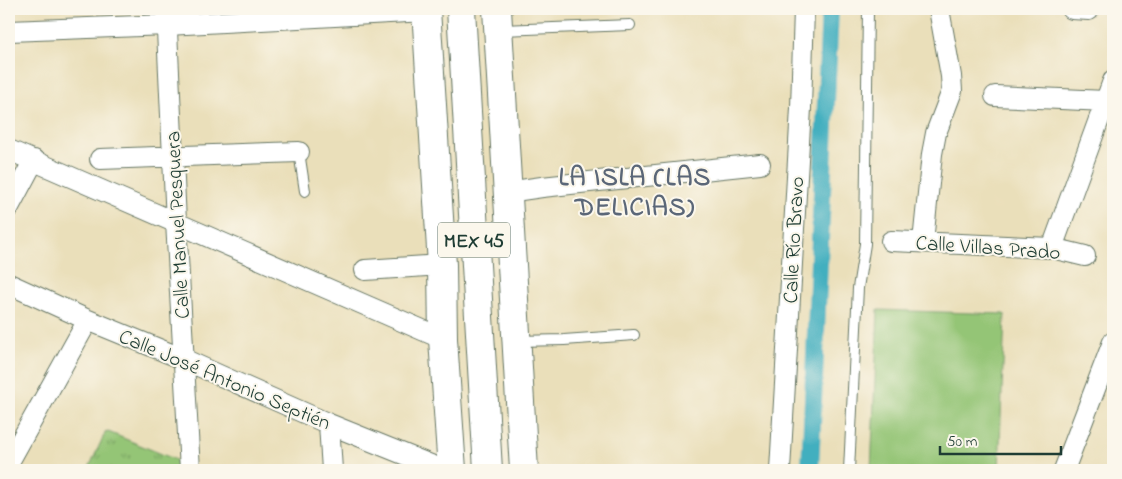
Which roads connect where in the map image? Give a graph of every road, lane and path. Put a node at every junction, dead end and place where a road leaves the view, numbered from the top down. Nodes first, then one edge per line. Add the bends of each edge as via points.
1 (461, 9) edge
2 (804, 9) edge
3 (868, 9) edge
4 (939, 9) edge
5 (426, 10) edge
6 (303, 14) edge
7 (166, 17) edge
8 (497, 19) edge
9 (630, 25) dead end
10 (9, 32) edge
11 (1113, 81) edge
12 (995, 96) dead end
13 (1106, 101) junction
14 (9, 150) edge
15 (299, 152) joint
16 (174, 157) junction
17 (100, 159) dead end
18 (34, 160) junction
19 (760, 164) dead end
20 (305, 191) dead end
21 (507, 192) junction
22 (9, 207) edge
23 (176, 222) junction
24 (891, 241) dead end
25 (923, 242) junction
26 (1052, 248) junction
27 (1085, 256) dead end
28 (442, 265) junction
29 (365, 270) dead end
30 (9, 284) edge
31 (88, 320) junction
32 (634, 335) dead end
33 (444, 339) junction
34 (516, 341) junction
35 (1113, 342) edge
36 (184, 359) junction
37 (1107, 381) edge
38 (329, 424) junction
39 (9, 462) edge
40 (190, 470) edge
41 (332, 470) edge
42 (444, 470) edge
43 (452, 470) edge
44 (488, 470) edge
45 (524, 470) edge
46 (780, 470) edge
47 (849, 470) edge
48 (1064, 470) edge

1 - 44 main road, MEX 45
2 - 46 street, Calle Río Bravo
3 - 47 lane via 865,244 858,288
4 - 25 street via 952,91 936,133
5 - 6 street
5 - 28 main road
6 - 7 street
7 - 10 street
7 - 16 street, Calle Manuel Pesquera
8 - 9 lane
8 - 21 main road, MEX 45
11 - 13 street
12 - 13 street
13 - 26 street
14 - 18 street
15 - 16 street
15 - 20 lane
16 - 17 street
16 - 23 street, Calle Manuel Pesquera
18 - 22 street
18 - 23 street
19 - 21 street
21 - 34 main road, MEX 45
23 - 33 street
23 - 36 street, Calle Manuel Pesquera
24 - 25 street, Calle Villas Prado
25 - 26 street, Calle Villas Prado
26 - 27 street, Calle Villas Prado
28 - 29 street
28 - 33 main road
30 - 31 street, Calle José Antonio Septién
31 - 36 street, Calle José Antonio Septién
31 - 39 street
32 - 34 lane
33 - 43 main road
34 - 45 main road, MEX 45
35 - 37 street
36 - 38 street, Calle José Antonio Septién
36 - 40 street, Calle Manuel Pesquera
37 - 48 street
38 - 41 street
38 - 42 street, Calle José Antonio Septién

